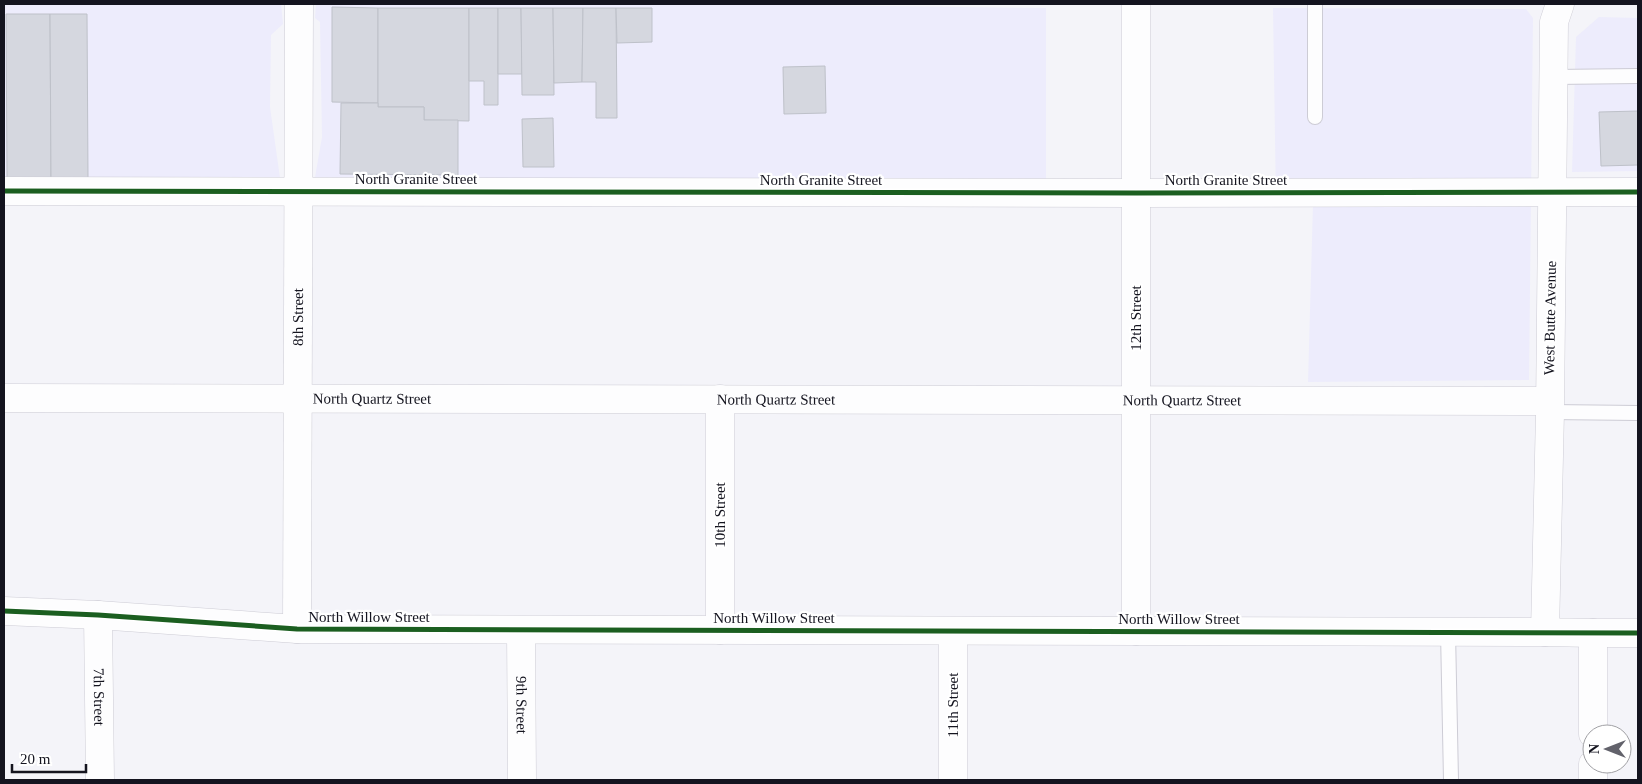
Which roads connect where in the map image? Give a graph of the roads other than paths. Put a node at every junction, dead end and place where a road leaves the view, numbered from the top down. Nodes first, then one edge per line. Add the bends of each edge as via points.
1 (299, 4) edge
2 (1136, 4) edge
3 (1315, 4) edge
4 (1560, 4) edge
5 (1638, 76) edge
6 (1554, 77) junction
7 (1315, 117) dead end
8 (4, 191) edge
9 (299, 192) junction
10 (1552, 192) junction
11 (1638, 192) edge
12 (1136, 193) junction
13 (4, 398) edge
14 (298, 398) junction
15 (720, 399) junction
16 (1136, 400) junction
17 (1549, 407) junction
18 (1638, 412) edge
19 (4, 611) edge
20 (98, 616) junction
21 (297, 629) junction
22 (521, 630) junction
23 (720, 630) junction
24 (953, 631) junction
25 (1136, 631) junction
26 (1448, 632) junction
27 (1545, 632) junction
28 (1638, 633) edge
29 (1594, 634) junction
30 (1593, 724) edge
31 (100, 780) edge
32 (522, 780) edge
33 (953, 780) edge
34 (1451, 780) edge

1 - 9 street, 8th Street
2 - 12 street, 12th Street
3 - 7 lane
4 - 6 street, West Butte Avenue via 1554,22
5 - 6 lane
6 - 10 street, West Butte Avenue
8 - 9 street, North Granite Street
9 - 12 street, North Granite Street
9 - 14 street, 8th Street
10 - 11 street, North Granite Street
10 - 12 street, North Granite Street
10 - 17 street, West Butte Avenue
12 - 16 street, 12th Street
13 - 14 street, North Quartz Street
14 - 15 street, North Quartz Street
14 - 21 street, 8th Street
15 - 16 street, North Quartz Street
15 - 23 street, 10th Street
16 - 17 street, North Quartz Street
16 - 25 street, 12th Street
17 - 18 lane
17 - 27 street, West Butte Avenue
19 - 20 street, North Willow Street
20 - 21 street, North Willow Street
20 - 31 street, 7th Street
21 - 22 street, North Willow Street
22 - 23 street, North Willow Street
22 - 32 street, 9th Street
23 - 24 street, North Willow Street
24 - 25 street, North Willow Street
24 - 33 street, 11th Street
25 - 26 street, North Willow Street
26 - 27 street, North Willow Street
26 - 34 lane
27 - 29 street, North Willow Street
28 - 29 street, North Willow Street
29 - 30 street

